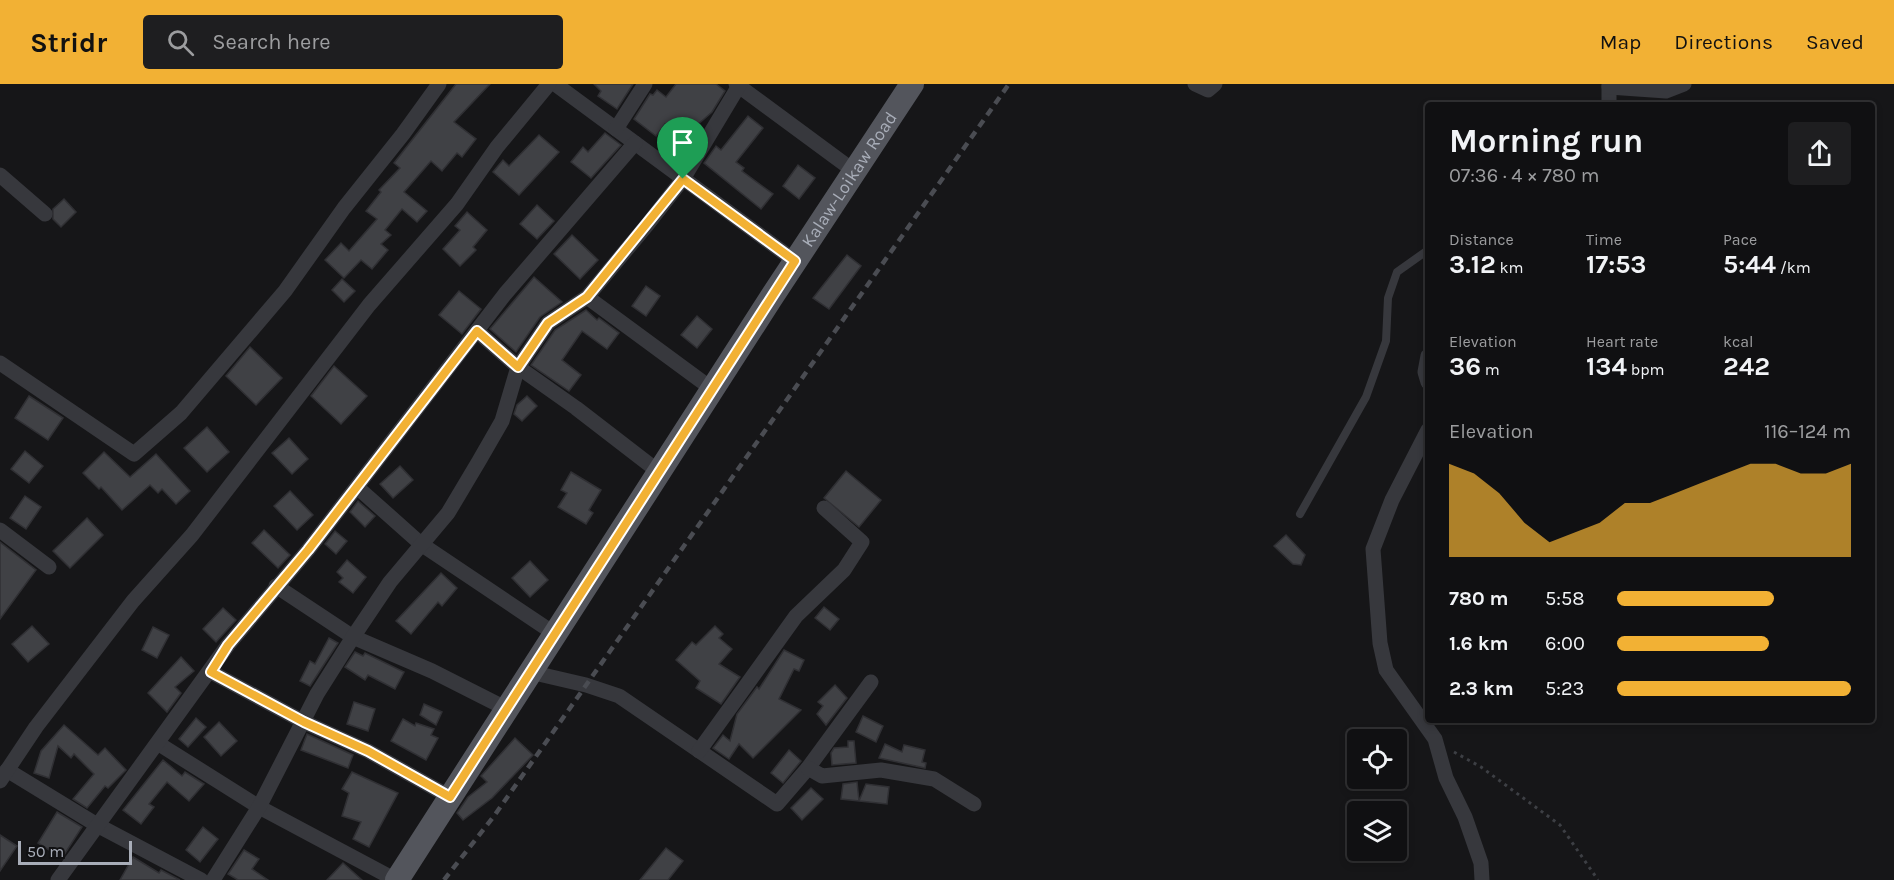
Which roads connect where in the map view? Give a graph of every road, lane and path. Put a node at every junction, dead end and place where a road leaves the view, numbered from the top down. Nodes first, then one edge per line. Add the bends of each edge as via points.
1 (439, 84) edge
2 (549, 84) edge
3 (555, 84) edge
4 (645, 84) edge
5 (912, 84) edge
6 (1195, 84) edge
7 (1215, 84) edge
8 (1684, 84) edge
9 (738, 85) edge
10 (1609, 85) edge
11 (1609, 102) edge
12 (616, 129) junction
13 (635, 143) junction
14 (854, 171) junction
15 (0, 175) edge
16 (683, 179) junction
17 (45, 214) dead end
18 (1425, 252) edge
19 (795, 261) junction
20 (587, 297) junction
21 (477, 331) junction
22 (0, 363) edge
23 (518, 367) junction
24 (712, 389) junction
25 (1425, 436) edge
26 (659, 472) junction
27 (357, 487) junction
28 (824, 508) dead end
29 (1300, 514) dead end
30 (0, 530) edge
31 (421, 544) junction
32 (49, 567) dead end
33 (276, 586) junction
34 (555, 634) junction
35 (353, 637) junction
36 (211, 672) junction
37 (530, 672) junction
38 (872, 682) dead end
39 (507, 709) junction
40 (304, 722) junction
41 (1435, 740) junction
42 (159, 744) junction
43 (699, 752) junction
44 (808, 768) junction
45 (4, 775) edge
46 (450, 797) junction
47 (974, 804) dead end
48 (259, 807) junction
49 (98, 825) junction
50 (58, 880) edge
51 (201, 880) edge
52 (213, 880) edge
53 (396, 880) edge
54 (1482, 880) edge
55 (1598, 880) edge

1 - 22 street via 285,291 181,413 134,454
2 - 45 street via 457,204 363,314 192,535 133,601
3 - 12 street
4 - 12 street
5 - 14 main road, Kalaw-Loikaw Road
6 - 7 street via 1208,90
8 - 10 street via 1666,91
9 - 14 street
9 - 16 street
10 - 11 street
12 - 13 street
13 - 16 street
13 - 21 street
14 - 19 main road, Kalaw-Loikaw Road
15 - 17 street
16 - 19 street
16 - 20 street
18 - 29 lane via 1397,272 1388,298 1386,341 1366,397
19 - 24 main road, Kalaw-Loikaw Road
20 - 23 street via 548,323
20 - 24 street
21 - 23 street
21 - 27 street
23 - 26 street
23 - 31 street via 502,421 448,513
24 - 26 main road, Kalaw-Loikaw Road
25 - 41 street via 1392,500 1373,549 1380,644 1386,670
26 - 34 main road, Kalaw-Loikaw Road
27 - 31 street
27 - 33 street
28 - 43 street via 862,542 844,570 796,616
30 - 32 street
31 - 34 street
31 - 35 street
33 - 35 street
33 - 36 street
34 - 37 main road, Kalaw-Loikaw Road
35 - 39 street
35 - 40 street
36 - 40 street
36 - 42 street
37 - 39 main road, Kalaw-Loikaw Road
37 - 43 street via 619,696
38 - 44 street
39 - 46 main road, Kalaw-Loikaw Road
40 - 46 street via 368,751
40 - 48 street
41 - 54 street via 1446,778 1481,863
41 - 55 path via 1481,767 1560,825
42 - 48 street
42 - 49 street
43 - 44 street via 777,804
44 - 47 street via 822,776 881,770 934,779
45 - 49 street
46 - 53 main road, Kalaw-Loikaw Road
48 - 52 street
48 - 53 street
49 - 50 street
49 - 51 street

